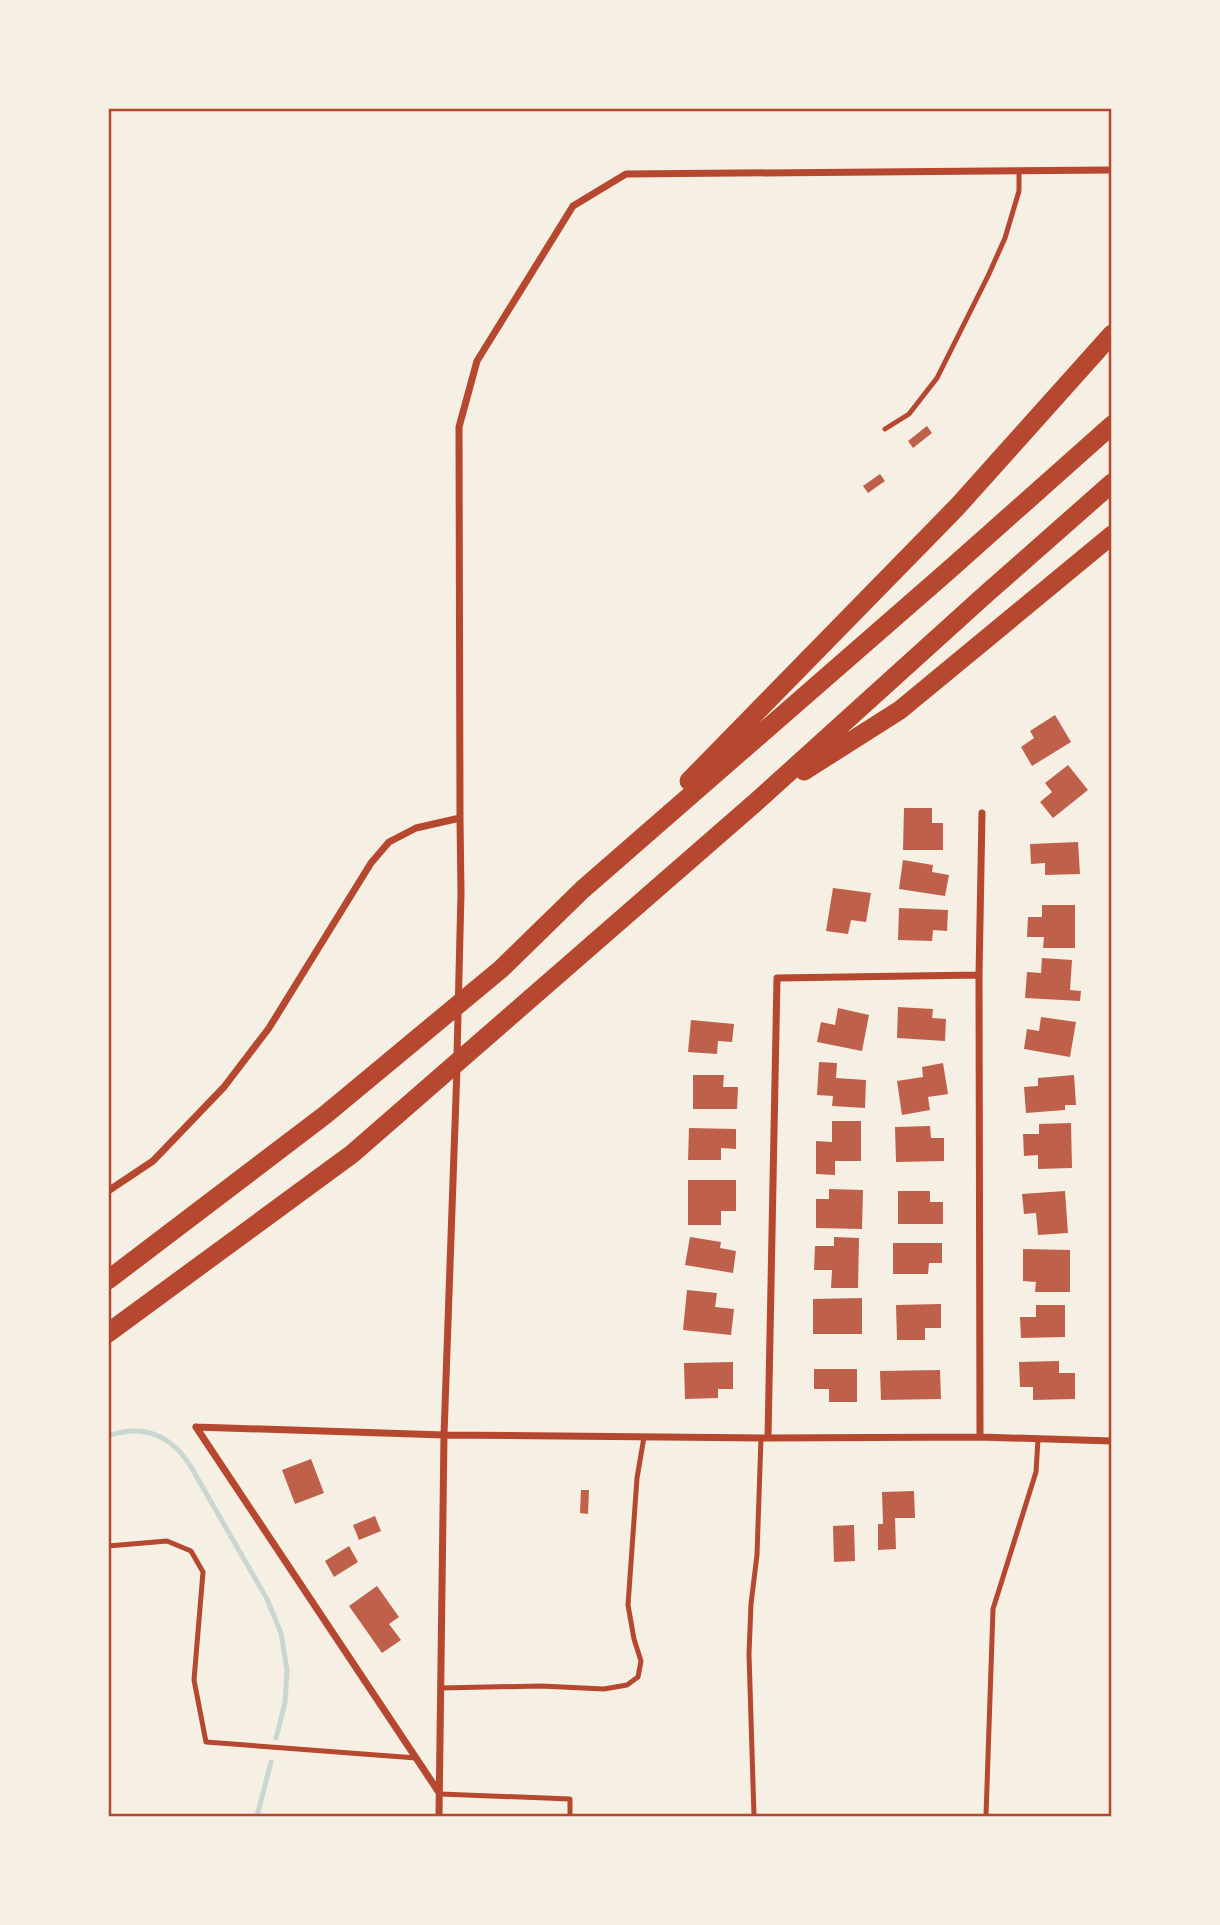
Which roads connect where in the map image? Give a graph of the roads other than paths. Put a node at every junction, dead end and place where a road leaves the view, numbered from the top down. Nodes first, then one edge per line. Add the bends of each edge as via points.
1 (1111, 170) edge
2 (1019, 171) junction
3 (1111, 334) edge
4 (1111, 425) edge
5 (886, 429) dead end
6 (1111, 483) edge
7 (1111, 535) edge
8 (756, 802) junction
9 (982, 813) dead end
10 (460, 818) junction
11 (582, 890) junction
12 (979, 975) junction
13 (108, 1191) edge
14 (108, 1280) edge
15 (108, 1333) edge
16 (444, 1435) junction
17 (645, 1437) junction
18 (980, 1437) junction
19 (764, 1438) junction
20 (1038, 1439) junction
21 (1111, 1441) edge
22 (108, 1546) edge
23 (440, 1688) junction
24 (416, 1758) junction
25 (440, 1794) junction
26 (439, 1816) edge
27 (570, 1816) edge
28 (754, 1816) edge
29 (986, 1816) edge

1 - 2 street
2 - 5 lane via 1019,191 1005,238 937,378 909,414
2 - 10 street via 626,174 573,206 477,361 459,427
3 - 11 highway via 957,507
4 - 11 highway
6 - 8 highway
7 - 8 highway via 900,710
8 - 15 highway via 352,1154
9 - 12 street
10 - 13 street via 416,828 389,842 371,863 269,1028 224,1087 153,1161
10 - 16 street
11 - 14 highway via 500,969 325,1115
12 - 18 street
12 - 19 street via 777,978
16 - 17 street
16 - 23 street
16 - 24 street via 196,1427
17 - 19 street
17 - 23 lane via 637,1478 628,1605 641,1661 638,1677 627,1685 604,1689
18 - 19 street
18 - 20 street
19 - 28 lane via 749,1654
20 - 21 street
20 - 29 lane via 1036,1472 993,1609
22 - 24 lane via 167,1541 191,1551 203,1572 194,1680 206,1742
23 - 25 street
24 - 25 street
25 - 26 street
25 - 27 lane via 570,1799

